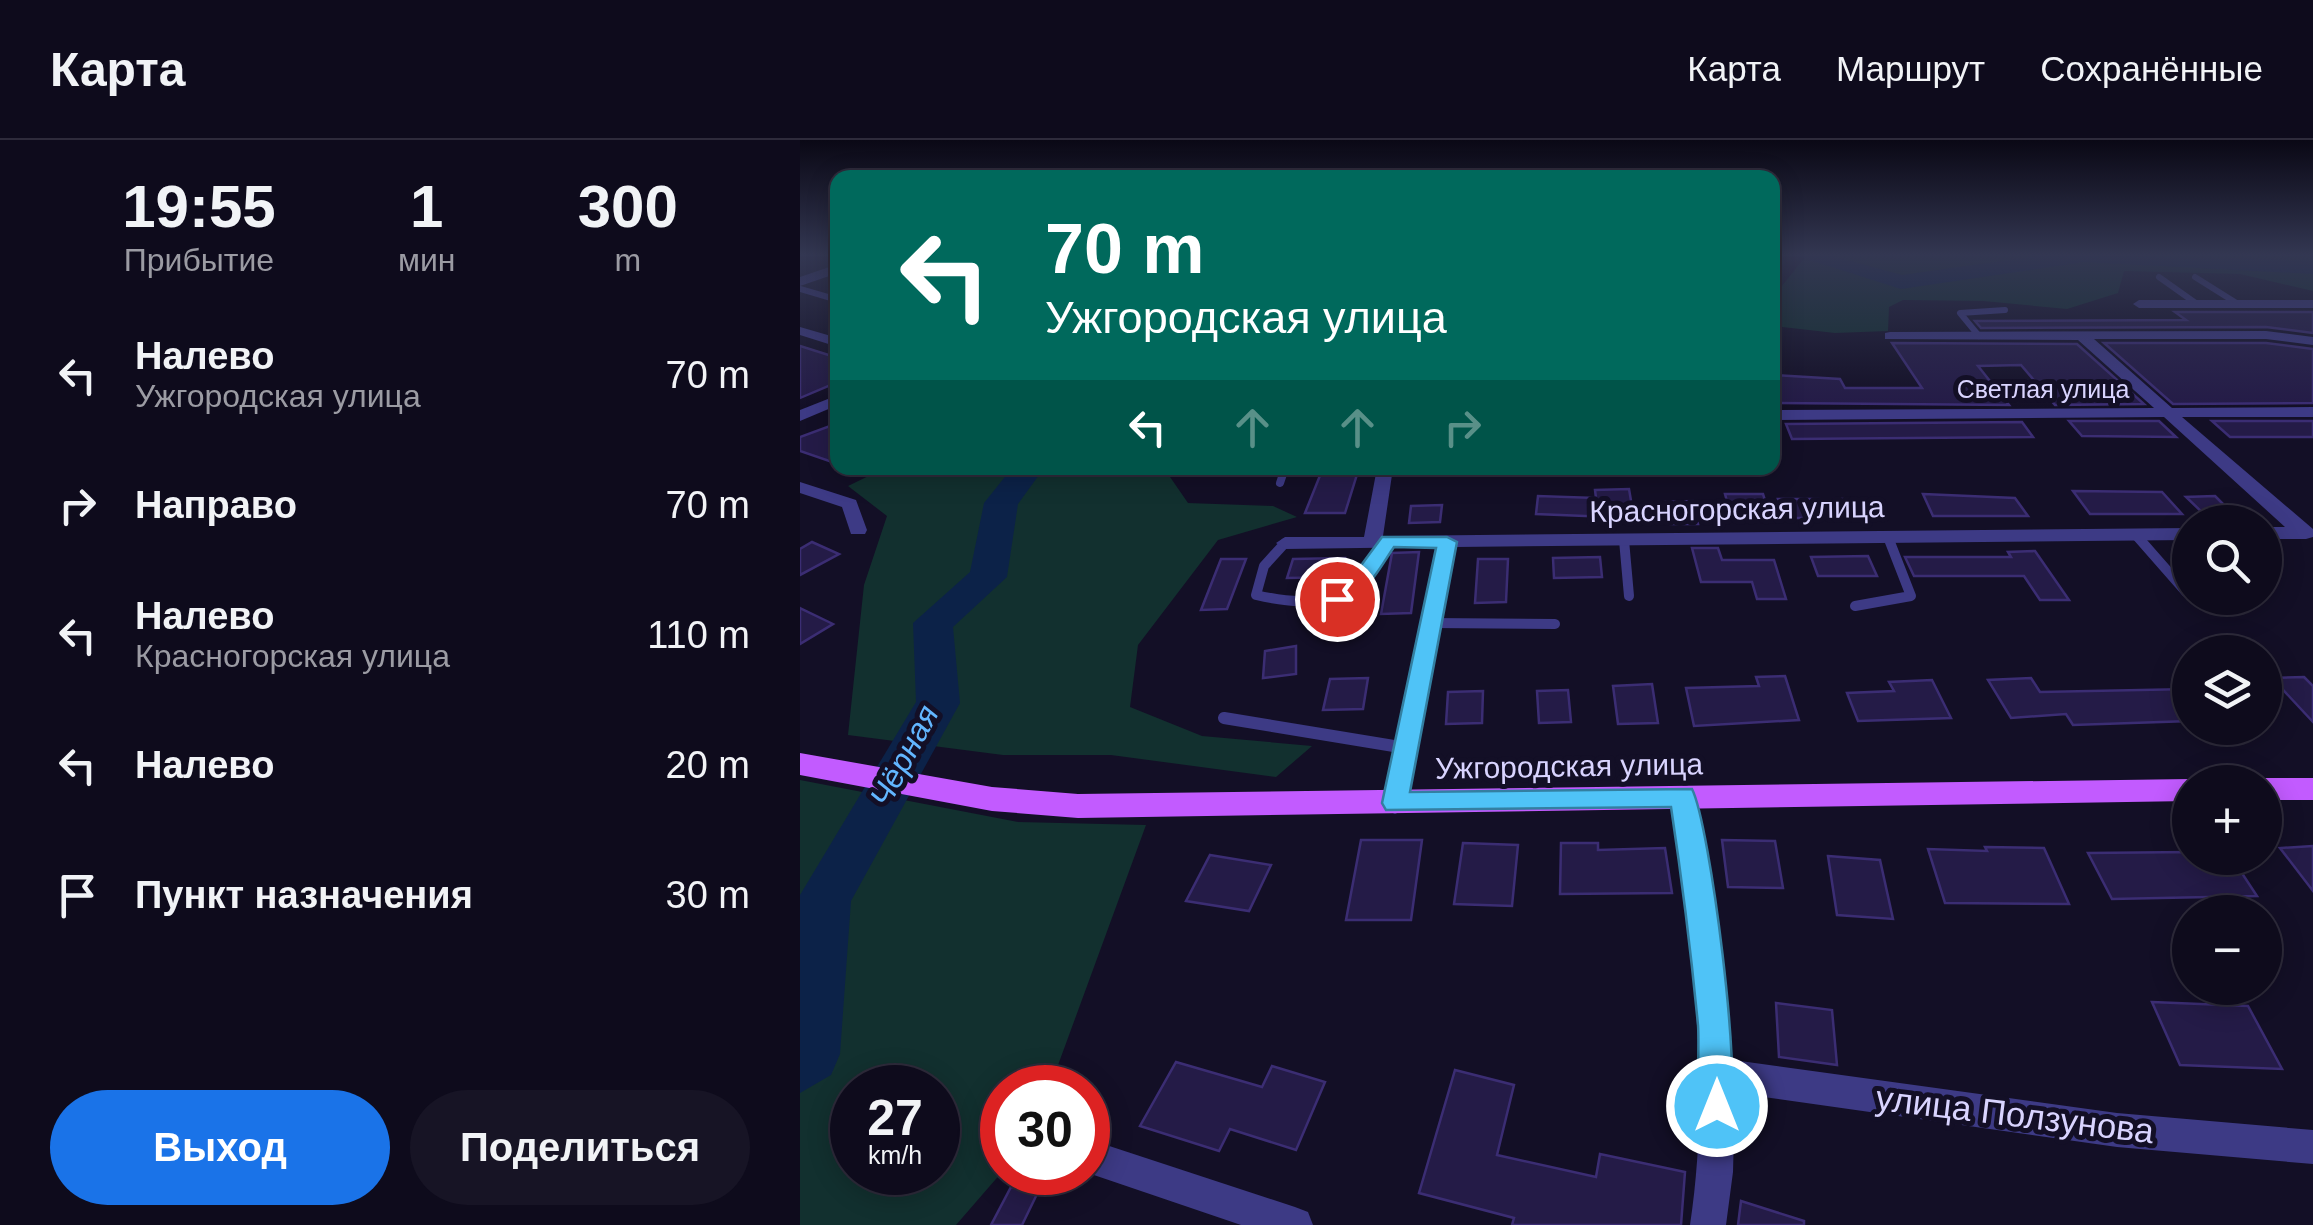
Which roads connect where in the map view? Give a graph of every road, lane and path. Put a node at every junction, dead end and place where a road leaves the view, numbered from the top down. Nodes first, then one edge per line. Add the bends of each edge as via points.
1 (2199, 306) edge
2 (2005, 310) dead end
3 (800, 332) edge
4 (2081, 335) junction
5 (2236, 335) junction
6 (1890, 336) dead end
7 (1979, 336) junction
8 (830, 341) edge
9 (2313, 341) edge
10 (830, 403) edge
11 (2313, 412) edge
12 (2171, 413) junction
13 (1780, 415) edge
14 (800, 416) edge
15 (1283, 475) edge
16 (1385, 475) edge
17 (1280, 483) dead end
18 (800, 487) edge
19 (858, 530) dead end
20 (2307, 533) edge
21 (2172, 534) edge
22 (2282, 534) edge
23 (2136, 535) junction
24 (1888, 538) junction
25 (1624, 540) junction
26 (1381, 541) junction
27 (1447, 542) junction
28 (1285, 543) joint
29 (2172, 576) edge
30 (1629, 596) dead end
31 (1856, 606) dead end
32 (1431, 623) junction
33 (1555, 624) dead end
34 (1224, 718) dead end
35 (1406, 748) junction
36 (800, 764) edge
37 (2313, 788) edge
38 (2282, 789) edge
39 (2172, 790) edge
40 (1682, 796) junction
41 (1395, 803) junction
42 (1718, 1074) junction
43 (2313, 1146) edge
44 (1110, 1163) edge
45 (1296, 1225) edge
46 (1708, 1225) edge

1 - 5 street
2 - 7 lane via 1960,313
3 - 8 street
4 - 5 street
4 - 7 street
4 - 12 street
5 - 9 street
6 - 7 street
10 - 14 street
11 - 12 street, Светлая улица
12 - 13 street, Светлая улица
12 - 20 street
15 - 17 lane
16 - 26 street
18 - 19 street via 850,504
20 - 22 street
21 - 23 street, Красногорская улица
23 - 24 street, Красногорская улица
23 - 29 lane
24 - 25 street, Красногорская улица
24 - 31 lane via 1911,596
25 - 27 street, Красногорская улица
25 - 30 lane
26 - 27 street, Красногорская улица
26 - 28 street, Красногорская улица
26 - 28 lane via 1358,583 1337,599 1303,605 1256,595 1272,552
27 - 32 street
32 - 33 lane
32 - 35 street
34 - 35 lane
35 - 41 street
36 - 41 main road, Ужгородская улица via 910,787 1078,806
37 - 38 main road
39 - 40 main road, Ужгородская улица
40 - 41 main road, Ужгородская улица
40 - 42 street
42 - 43 street, улица Ползунова via 2117,1130
42 - 46 street
44 - 45 street

